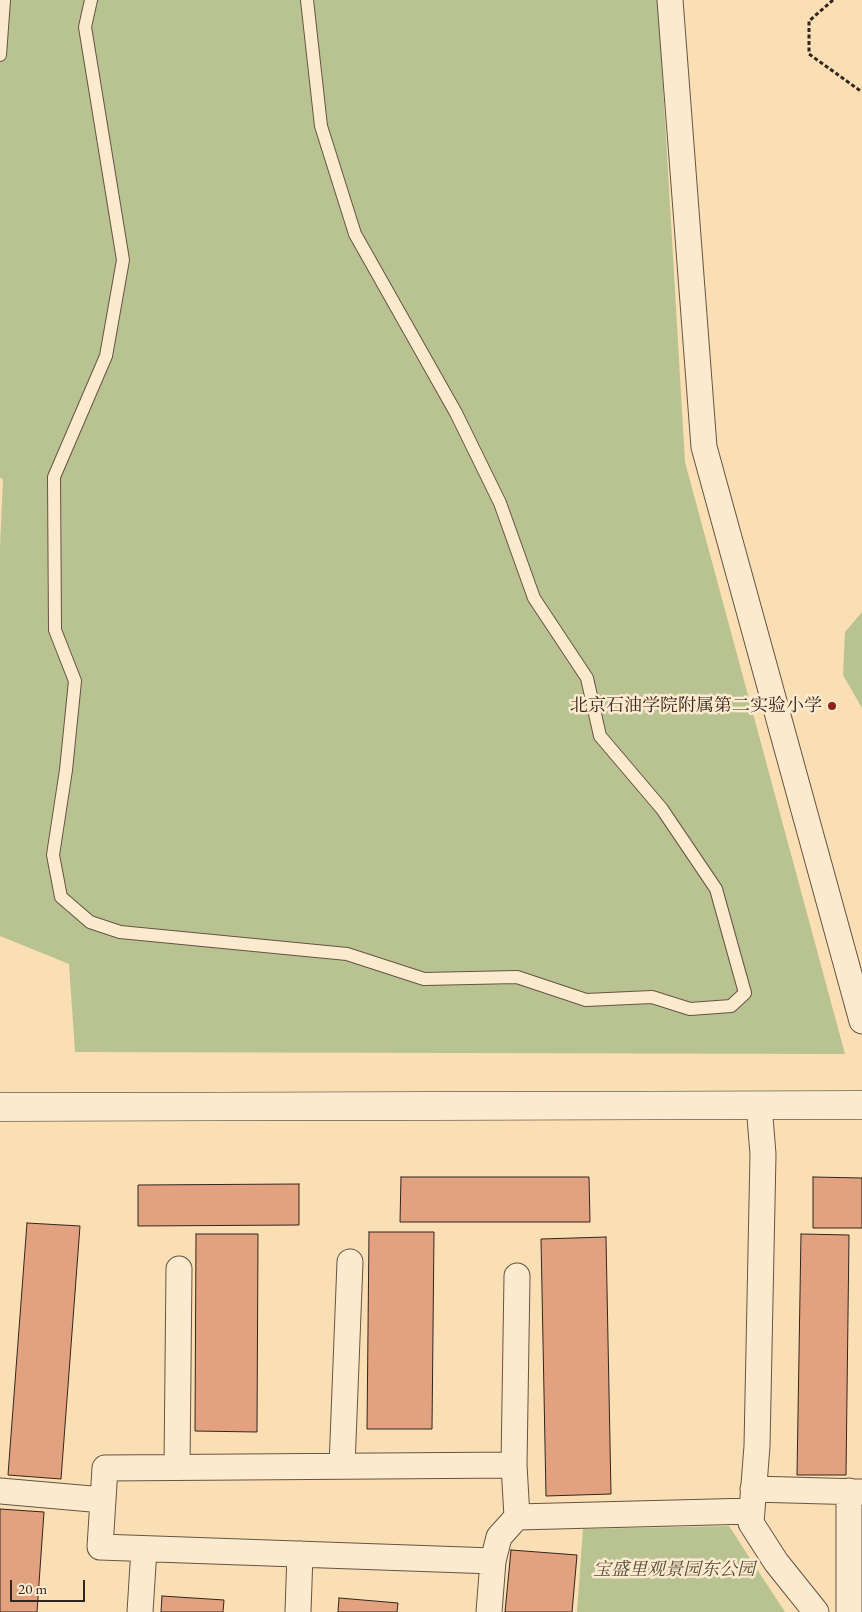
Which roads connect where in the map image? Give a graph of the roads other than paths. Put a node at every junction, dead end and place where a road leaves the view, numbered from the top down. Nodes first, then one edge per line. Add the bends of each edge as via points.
1 (4, 0) edge
2 (91, 0) edge
3 (308, 0) edge
4 (670, 0) edge
5 (0, 55) edge
6 (862, 1021) edge
7 (759, 1105) junction
8 (862, 1105) edge
9 (0, 1107) edge
10 (350, 1262) dead end
11 (179, 1269) dead end
12 (517, 1276) dead end
13 (514, 1465) junction
14 (342, 1466) junction
15 (176, 1467) junction
16 (0, 1491) edge
17 (856, 1491) edge
18 (103, 1500) junction
19 (752, 1500) junction
20 (517, 1517) junction
21 (144, 1548) junction
22 (300, 1554) junction
23 (493, 1561) junction
24 (140, 1612) edge
25 (298, 1612) edge
26 (489, 1612) edge
27 (816, 1612) edge
28 (849, 1612) edge

1 - 5 lane
2 - 3 lane via 85,27 123,260 106,356 54,477 55,630 75,682 53,855 61,897 90,922 120,932 347,954 424,979 517,977 586,1000 652,997 690,1009 731,1006 745,993 716,889 662,808 600,736 587,678 534,598 500,503 461,422 355,234 321,126
4 - 6 street via 704,447
7 - 8 street
7 - 9 street
7 - 19 street via 763,1154 757,1446
10 - 14 street
11 - 15 street
12 - 13 street
13 - 14 street
13 - 20 street
14 - 15 street
15 - 18 street via 105,1468
16 - 18 street
17 - 19 street
17 - 28 street
18 - 21 street via 100,1547
19 - 20 street
19 - 27 street via 751,1523 776,1562
20 - 23 street via 499,1538
21 - 22 street
21 - 24 street
22 - 23 street
22 - 25 street
23 - 26 street

